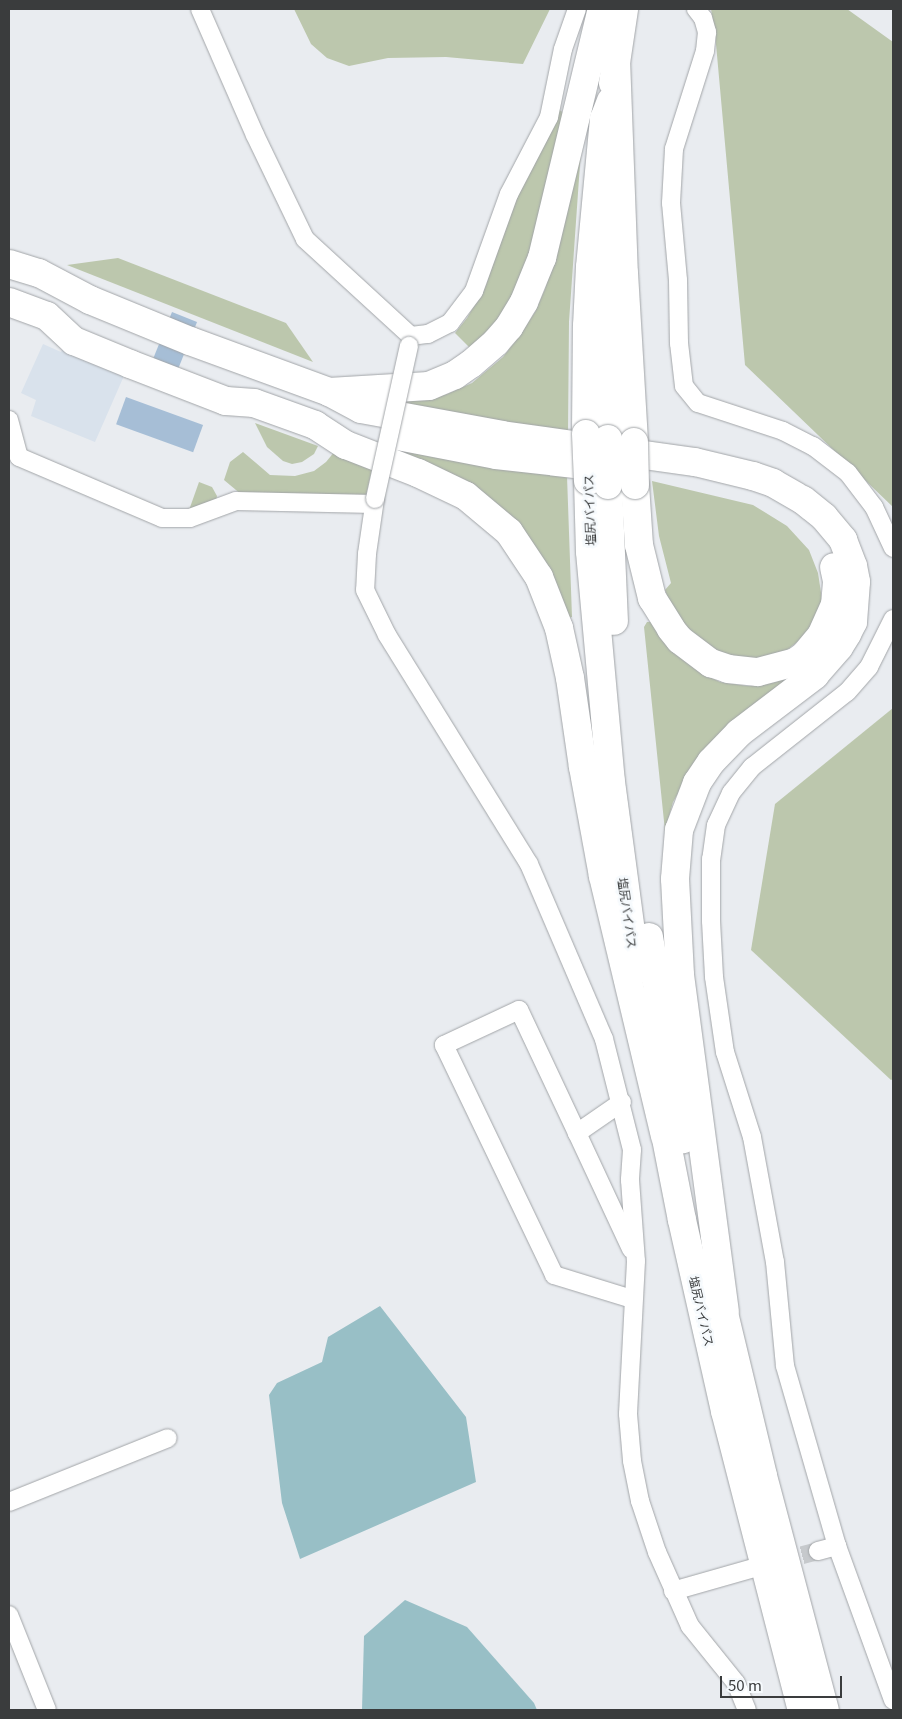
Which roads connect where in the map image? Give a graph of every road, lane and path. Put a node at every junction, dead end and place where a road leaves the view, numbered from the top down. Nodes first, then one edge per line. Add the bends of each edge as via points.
1 (200, 9) edge
2 (577, 9) edge
3 (696, 9) edge
4 (612, 28) edge
5 (9, 244) edge
6 (9, 264) edge
7 (50, 279) junction
8 (23, 304) edge
9 (410, 341) junction
10 (329, 392) junction
11 (9, 420) edge
12 (315, 425) junction
13 (598, 483) junction
14 (374, 501) junction
15 (893, 548) edge
16 (893, 619) edge
17 (622, 1102) junction
18 (577, 1133) junction
19 (665, 1136) junction
20 (636, 1261) junction
21 (632, 1299) junction
22 (725, 1311) junction
23 (168, 1438) dead end
24 (9, 1502) edge
25 (837, 1546) junction
26 (818, 1552) tunnel mouth
27 (754, 1568) dead end
28 (673, 1591) junction
29 (9, 1616) edge
30 (893, 1700) edge
31 (818, 1706) edge
32 (47, 1710) edge
33 (747, 1710) edge

1 - 9 street via 305,239
2 - 9 street via 564,49 549,117 509,194 474,291 450,323
3 - 15 street via 707,32 674,149 671,202 684,386 698,403 783,431 813,446 848,473 874,507
4 - 10 highway via 542,258 524,302 509,327 471,364 429,386
4 - 12 highway, bridge via 634,442 635,485 637,528 652,598 680,640 711,663 744,672 772,670 795,662 814,646 827,626 835,604 837,581 834,568 824,544 809,525 764,495 696,476 496,455 384,434 354,424
4 - 13 highway, 塩尻バイパス, bridge via 611,101 614,121 597,436
5 - 7 highway
6 - 7 highway
7 - 10 highway via 90,300
8 - 12 highway via 74,341 226,401 254,403
9 - 14 street, bridge
10 - 22 highway via 361,409 387,415 728,468 772,483 803,500 833,527 848,552 856,582 855,604 853,622 843,641 815,674 739,733 711,762 697,784 679,830 675,879 680,975
11 - 14 street via 19,457 162,518 190,518 236,501
12 - 19 highway via 346,445 466,496 509,532 539,577 559,628 603,876
13 - 19 highway, 塩尻バイパス via 590,552 611,782 634,955
13 - 22 highway, 塩尻バイパス via 614,615 627,777 651,952 699,1221
14 - 17 street via 365,590 387,636 529,864 604,1039
16 - 25 street via 869,667 847,692 752,768 731,793 716,826 711,859 714,977 725,1052 752,1137 775,1262 785,1366
17 - 18 street
17 - 20 street via 632,1150 630,1180
18 - 20 street
18 - 21 street via 519,1010 444,1045 554,1275
19 - 31 highway, 塩尻バイパス via 725,1411
20 - 21 street
21 - 28 street via 628,1414 632,1461 643,1509
22 - 31 highway, 塩尻バイパス
23 - 24 street
25 - 26 street
25 - 30 street
27 - 28 street
28 - 33 street via 690,1626 736,1683
29 - 32 street

